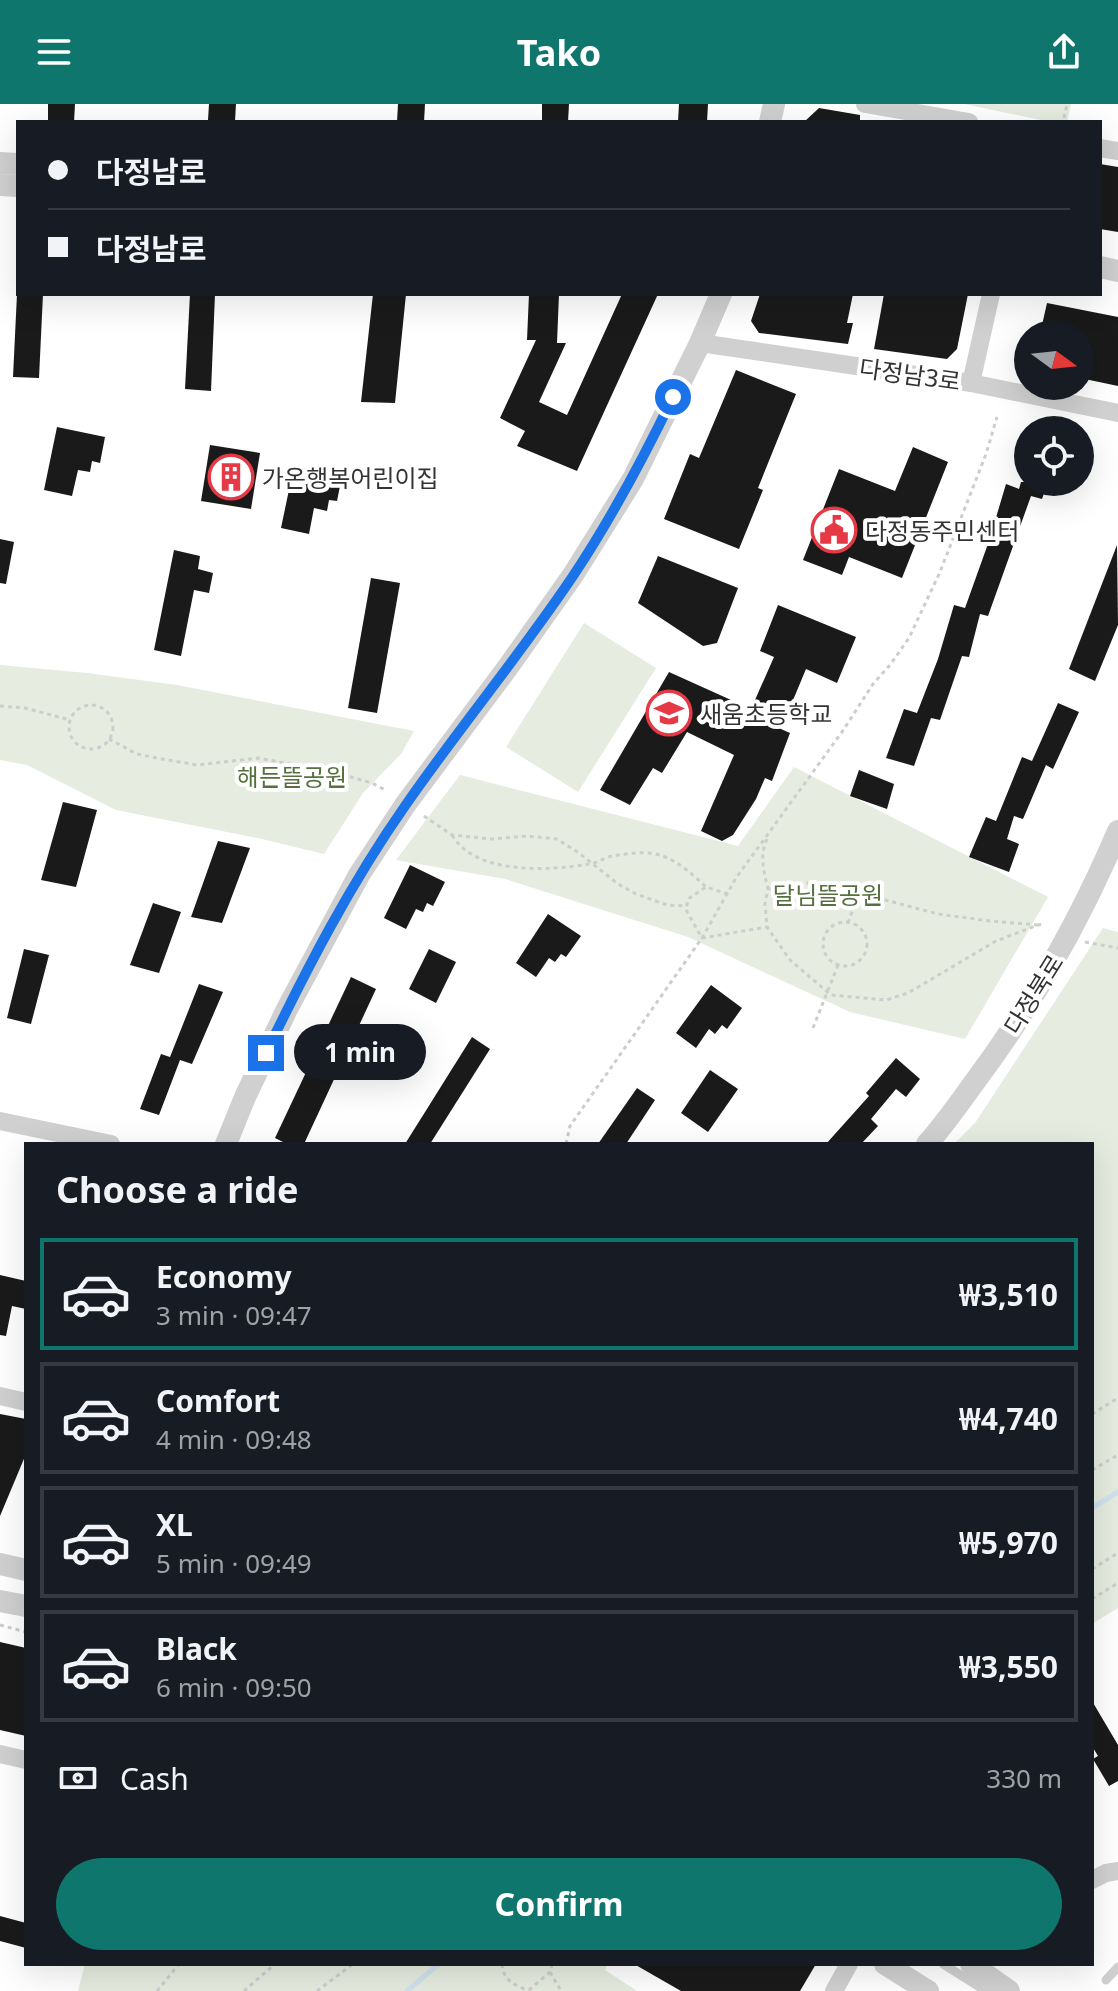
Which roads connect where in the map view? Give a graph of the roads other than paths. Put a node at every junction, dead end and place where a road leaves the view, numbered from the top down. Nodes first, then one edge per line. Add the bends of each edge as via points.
1 (865, 104) edge
2 (957, 120) edge
3 (720, 296) edge
4 (991, 296) edge
5 (700, 343) junction
6 (971, 383) junction
7 (1118, 413) edge
8 (1118, 831) edge
9 (0, 1121) edge
10 (101, 1142) edge
11 (227, 1142) edge
12 (929, 1142) edge
13 (0, 1396) edge
14 (24, 1402) edge
15 (0, 1564) edge
16 (24, 1567) edge
17 (0, 1601) edge
18 (24, 1606) edge
19 (0, 1754) edge
20 (24, 1760) edge
21 (1118, 1871) edge
22 (1094, 1879) edge
23 (848, 1966) edge
24 (888, 1966) edge
25 (951, 1966) edge
26 (1118, 1967) edge
27 (985, 1974) edge
28 (1106, 1980) dead end
29 (834, 1991) edge
30 (928, 1991) edge
31 (1009, 1991) edge

1 - 2 street
3 - 5 street
4 - 6 street
5 - 6 street, 다정남3로
5 - 11 street via 633,479 573,575 359,875 287,1009
6 - 7 street, 다정남3로
8 - 12 street, 다정북로 via 1059,955 1000,1048
9 - 10 street
13 - 14 street
15 - 16 street
17 - 18 street
19 - 20 street
21 - 22 street
23 - 29 street
24 - 30 street
25 - 27 lane
26 - 28 lane
27 - 31 street

